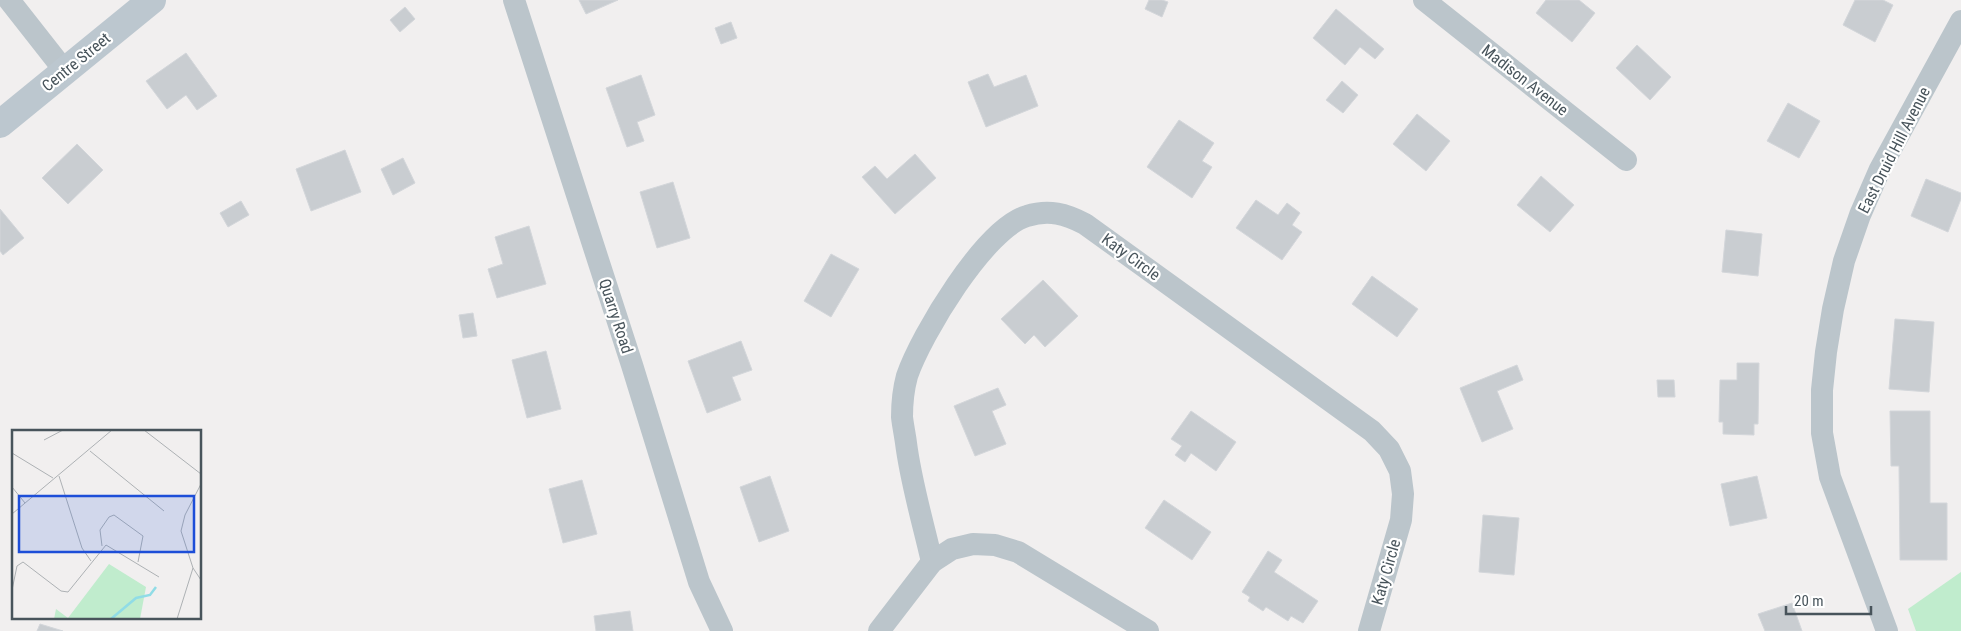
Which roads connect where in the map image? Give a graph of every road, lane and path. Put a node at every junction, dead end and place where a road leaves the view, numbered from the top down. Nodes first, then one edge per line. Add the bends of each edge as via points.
1 (8, 0) edge
2 (152, 0) edge
3 (514, 0) edge
4 (1424, 0) edge
5 (1961, 21) edge
6 (64, 70) junction
7 (0, 124) edge
8 (1626, 160) dead end
9 (932, 562) junction
10 (722, 631) edge
11 (879, 631) edge
12 (1148, 631) edge
13 (1369, 631) edge
14 (1887, 631) edge

1 - 6 street
2 - 6 main road, Centre Street
3 - 10 street, Quarry Road via 699,582
4 - 8 street, Madison Avenue
5 - 14 street, East Druid Hill Avenue via 1880,169 1860,215 1832,309 1826,352 1822,433 1830,477
6 - 7 main road, Centre Street
9 - 11 street
9 - 12 street via 952,549 973,544 995,545 1018,552
9 - 13 street, Katy Circle via 908,461 902,417 907,377 930,325 980,253 1002,230 1026,216 1048,212 1085,224 1372,431 1389,449 1400,472 1403,494 1401,520

